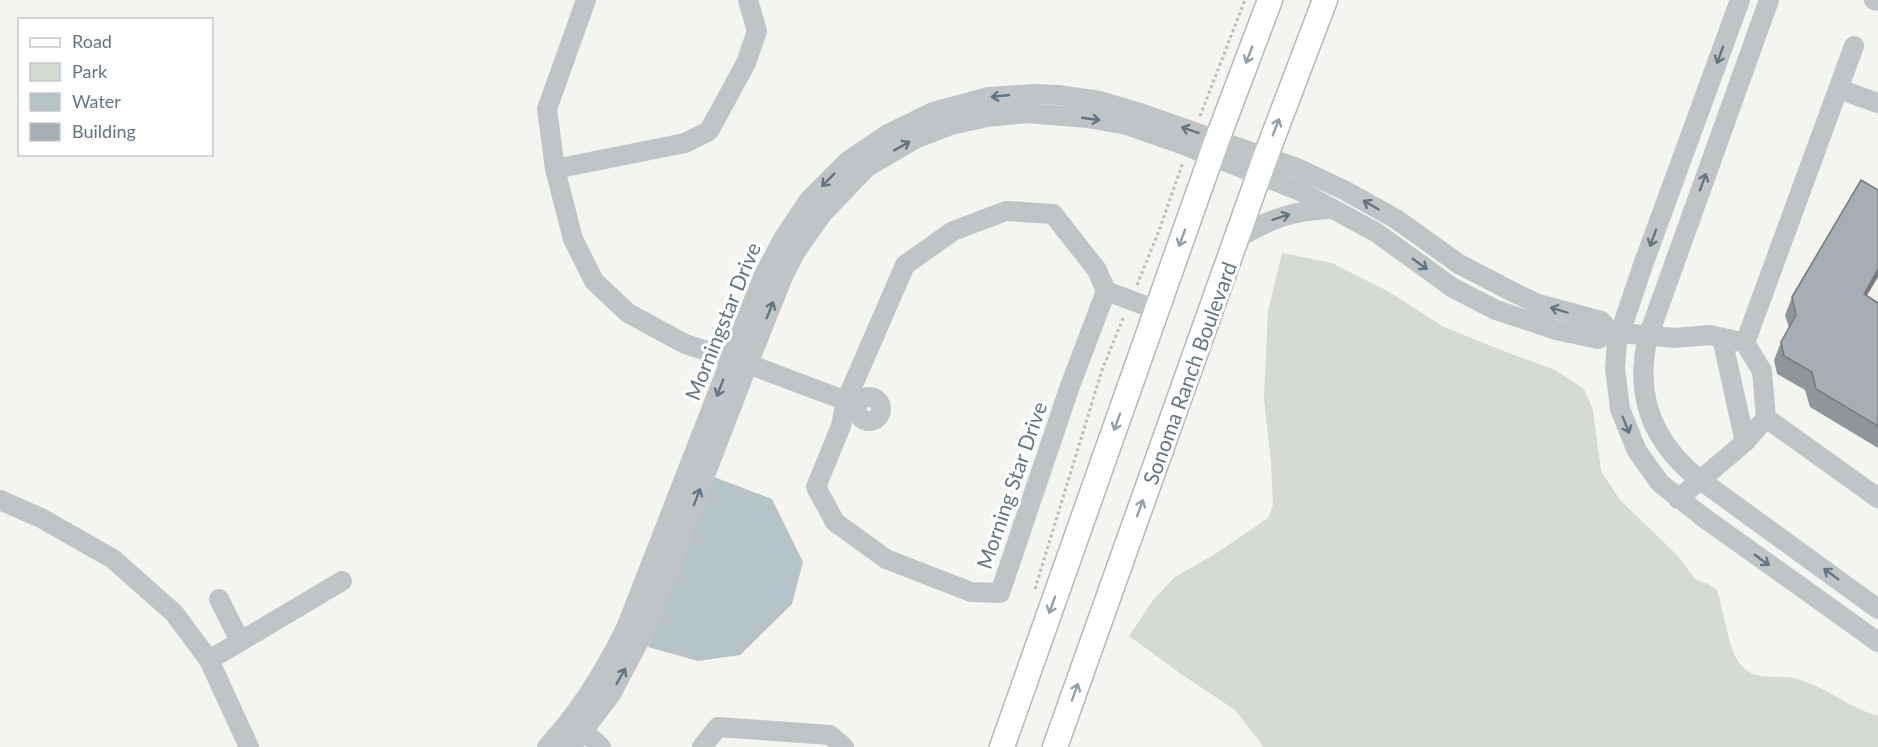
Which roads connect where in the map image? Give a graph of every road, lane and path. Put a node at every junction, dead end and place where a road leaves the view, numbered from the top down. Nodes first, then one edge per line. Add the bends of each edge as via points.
1 (586, 0) edge
2 (748, 0) edge
3 (1245, 0) edge
4 (1270, 0) edge
5 (1325, 0) edge
6 (1740, 0) edge
7 (1769, 0) edge
8 (1854, 46) dead end
9 (1839, 88) junction
10 (1878, 103) edge
11 (1191, 139) junction
12 (1214, 148) junction
13 (1262, 166) junction
14 (555, 169) junction
15 (1329, 209) junction
16 (1399, 221) junction
17 (1238, 238) junction
18 (1386, 239) junction
19 (1106, 291) junction
20 (1131, 299) junction
21 (1157, 309) junction
22 (1616, 333) junction
23 (1648, 337) junction
24 (1722, 338) junction
25 (1745, 343) junction
26 (740, 362) junction
27 (852, 403) junction
28 (1766, 418) junction
29 (1745, 442) junction
30 (1699, 479) junction
31 (1878, 498) edge
32 (1678, 499) junction
33 (0, 500) edge
34 (342, 581) dead end
35 (1034, 592) dead end
36 (219, 599) dead end
37 (1878, 609) edge
38 (240, 641) junction
39 (1878, 642) edge
40 (209, 660) junction
41 (578, 725) junction
42 (249, 747) edge
43 (547, 747) edge
44 (571, 747) edge
45 (601, 747) edge
46 (614, 747) edge
47 (702, 747) edge
48 (844, 747) edge
49 (1002, 747) edge
50 (1055, 747) edge

1 - 14 street via 547,109
2 - 14 street via 757,31 746,63 709,131 686,143
3 - 11 path
4 -> 12 main road
13 -> 5 main road, Sonoma Ranch Boulevard
6 -> 22 street
23 -> 7 street
8 - 9 street
9 - 10 street
9 - 25 street
11 - 12 street, Morningstar Drive
11 - 20 path
11 - 26 street, Morningstar Drive via 1100,101 1058,94 968,102 903,126 848,161 796,217 763,277
12 - 13 street, Morningstar Drive
12 -> 21 main road
13 - 15 street
16 -> 13 street via 1297,168
13 - 17 main road, Sonoma Ranch Boulevard
14 - 26 street via 573,239 594,280 628,313 686,344
17 -> 15 street via 1282,215
15 - 18 street
16 - 18 street
22 -> 16 street via 1601,321 1538,304 1513,292 1459,264
50 -> 17 main road, Sonoma Ranch Boulevard
18 -> 22 street via 1453,288 1496,310 1598,339
19 - 20 street
19 - 27 street via 1097,270 1053,214 1006,212 953,231 905,265
19 - 27 street, Morning Star Drive via 1000,593 971,592 886,559 835,522 816,487
20 - 21 street
20 - 35 path via 1102,370
21 -> 49 main road
22 - 23 street
22 -> 32 street via 1615,368 1622,416 1648,469
23 - 24 street via 1710,334
23 - 30 street via 1643,387 1650,414 1668,451
24 - 25 street
24 - 29 street
25 - 28 street via 1762,371
26 - 27 street
26 - 41 street, Morningstar Drive via 626,628
28 - 29 street
28 - 31 street
29 - 30 street
30 - 32 street
37 -> 30 street
32 -> 39 street
33 - 40 street via 41,518 113,559 174,613
34 - 38 street
36 - 38 street
38 - 40 street
40 - 42 street
41 - 43 street, Morningstar Drive
41 - 44 street, Morningstar Drive
41 - 45 street
41 - 46 street
47 - 48 street via 718,727 830,735

